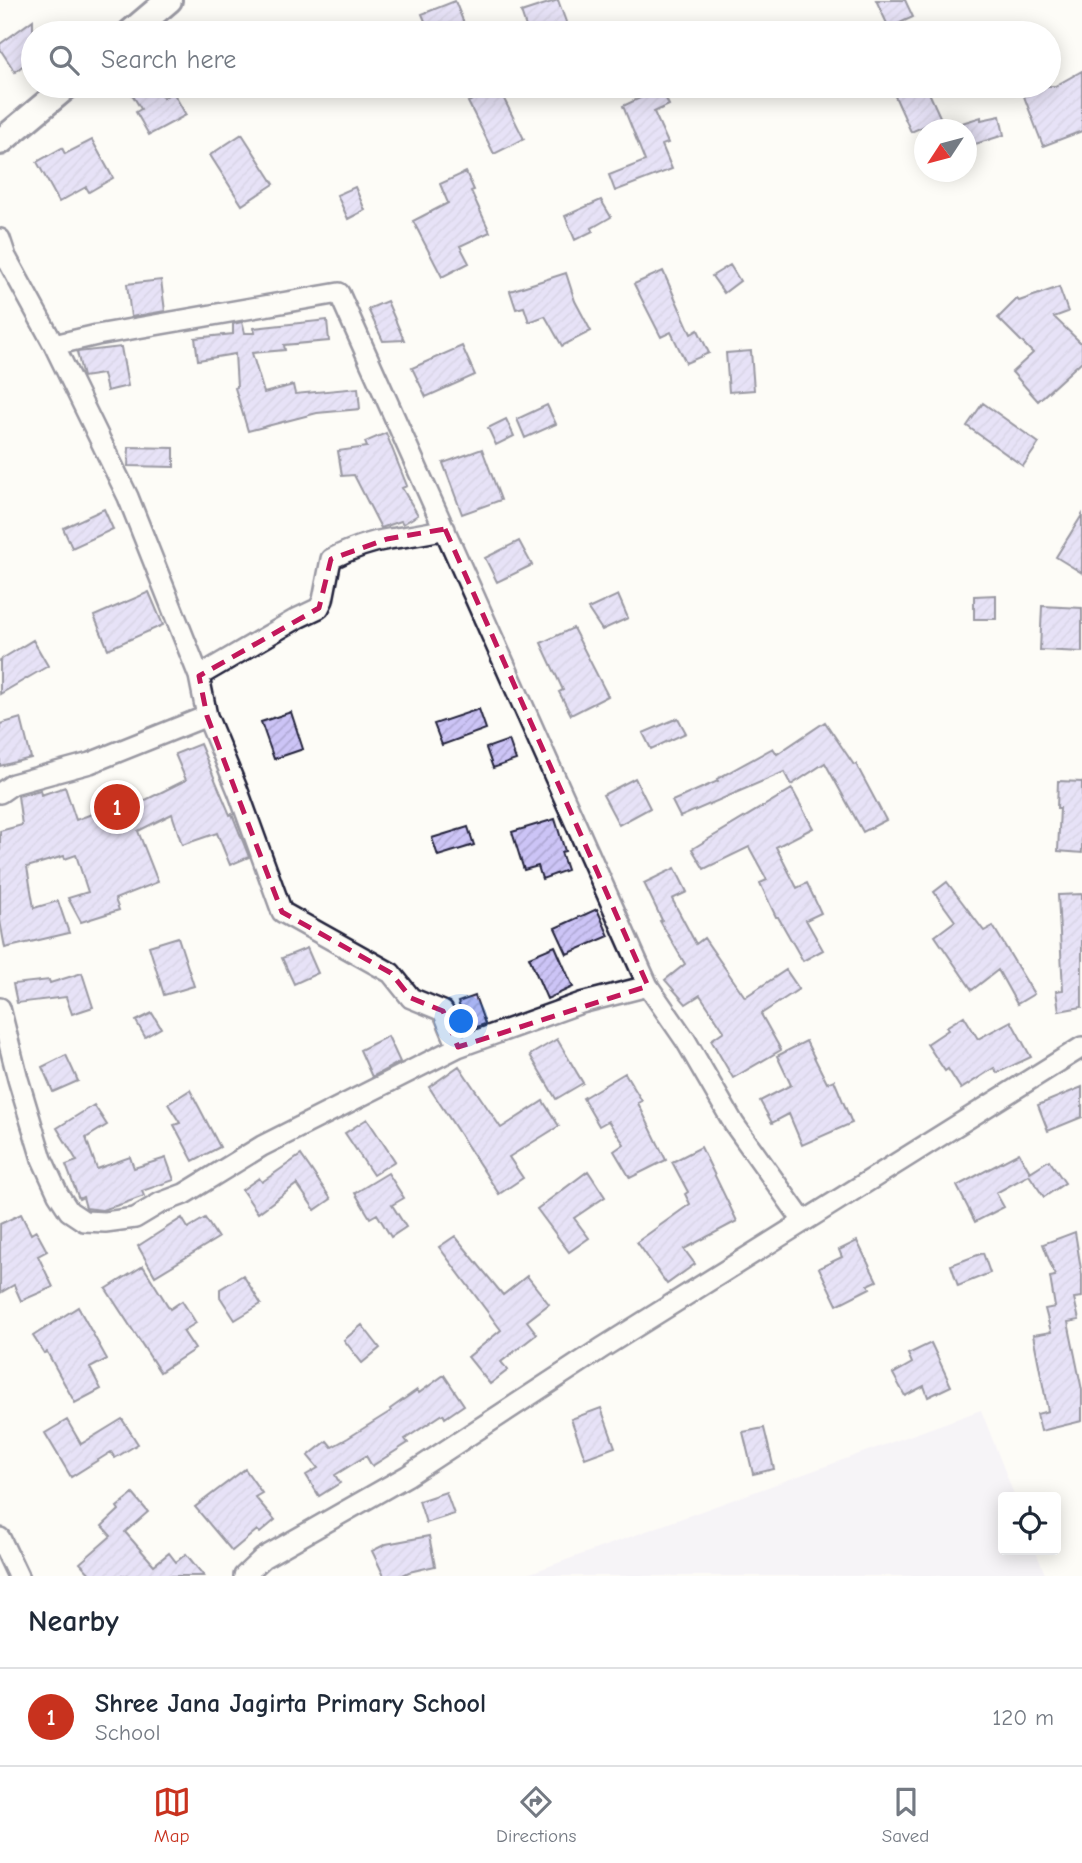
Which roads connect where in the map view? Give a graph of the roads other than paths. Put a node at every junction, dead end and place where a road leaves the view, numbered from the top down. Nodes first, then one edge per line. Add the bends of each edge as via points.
1 (169, 0) edge
2 (144, 21) edge
3 (53, 98) edge
4 (0, 142) edge
5 (0, 239) edge
6 (54, 345) junction
7 (445, 529) junction
8 (200, 676) junction
9 (207, 716) junction
10 (0, 793) edge
11 (648, 986) junction
12 (0, 1008) edge
13 (458, 1047) junction
14 (1082, 1047) edge
15 (803, 1221) junction
16 (0, 1538) edge
17 (18, 1576) edge
18 (244, 1576) edge

1 - 2 street
3 - 4 street
5 - 6 street
6 - 7 street via 340,293
6 - 8 street via 128,497
7 - 8 street via 387,539 331,559 319,608
7 - 11 street
8 - 9 street
9 - 10 street via 90,763 13,784
9 - 13 street via 282,912 391,973 411,998 443,1012
11 - 13 street via 581,1003
11 - 15 street via 734,1124
12 - 13 street via 42,1158 69,1211 84,1221 135,1218 262,1146
14 - 15 street
15 - 18 street via 407,1476 263,1558
16 - 17 street

